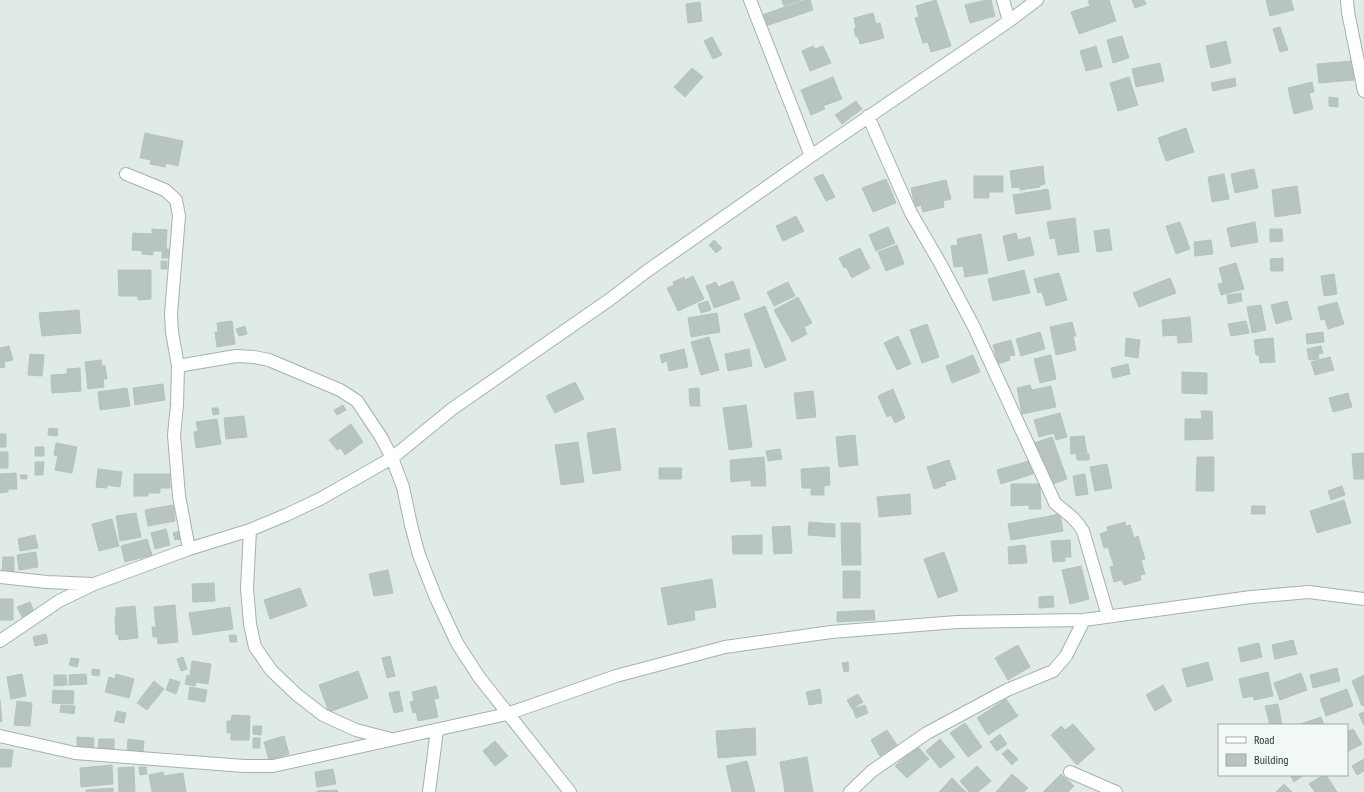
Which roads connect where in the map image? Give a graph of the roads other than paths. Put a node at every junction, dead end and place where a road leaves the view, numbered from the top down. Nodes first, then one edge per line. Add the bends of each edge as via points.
1 (750, 0) edge
2 (1003, 0) edge
3 (1037, 0) edge
4 (1347, 0) edge
5 (1009, 21) junction
6 (1364, 91) edge
7 (868, 116) junction
8 (811, 156) junction
9 (126, 174) dead end
10 (178, 366) junction
11 (392, 458) junction
12 (250, 530) junction
13 (189, 549) junction
14 (0, 577) edge
15 (94, 584) junction
16 (1364, 599) edge
17 (1108, 616) junction
18 (1084, 620) junction
19 (0, 641) edge
20 (507, 714) junction
21 (437, 730) junction
22 (0, 736) edge
23 (394, 740) junction
24 (1070, 772) dead end
25 (429, 792) edge
26 (570, 792) edge
27 (850, 792) edge
28 (1116, 792) edge

1 - 8 street
2 - 5 street
3 - 5 street
4 - 6 street
5 - 7 street
7 - 8 street
7 - 17 street via 911,213 974,327 1055,503 1079,522
8 - 11 street via 452,409
9 - 10 street via 166,190 176,200 179,216 171,314
10 - 11 street via 236,356 254,357 269,360 340,390 357,402 381,436
10 - 13 street via 175,463
11 - 12 street via 320,499
11 - 20 street via 402,487 410,525 436,598 457,643
12 - 13 street
12 - 23 street via 247,588 250,624 259,653 271,670 323,715 356,730
13 - 15 street
14 - 15 street
15 - 19 street via 59,601
16 - 17 street via 1310,592
17 - 18 street
18 - 20 street via 941,623 831,632 725,647 616,676
18 - 27 street via 1066,656 1053,671 1007,690 927,733 872,771
20 - 21 street
20 - 26 street
21 - 23 street
21 - 25 street
22 - 23 street via 75,753 273,766
24 - 28 street

